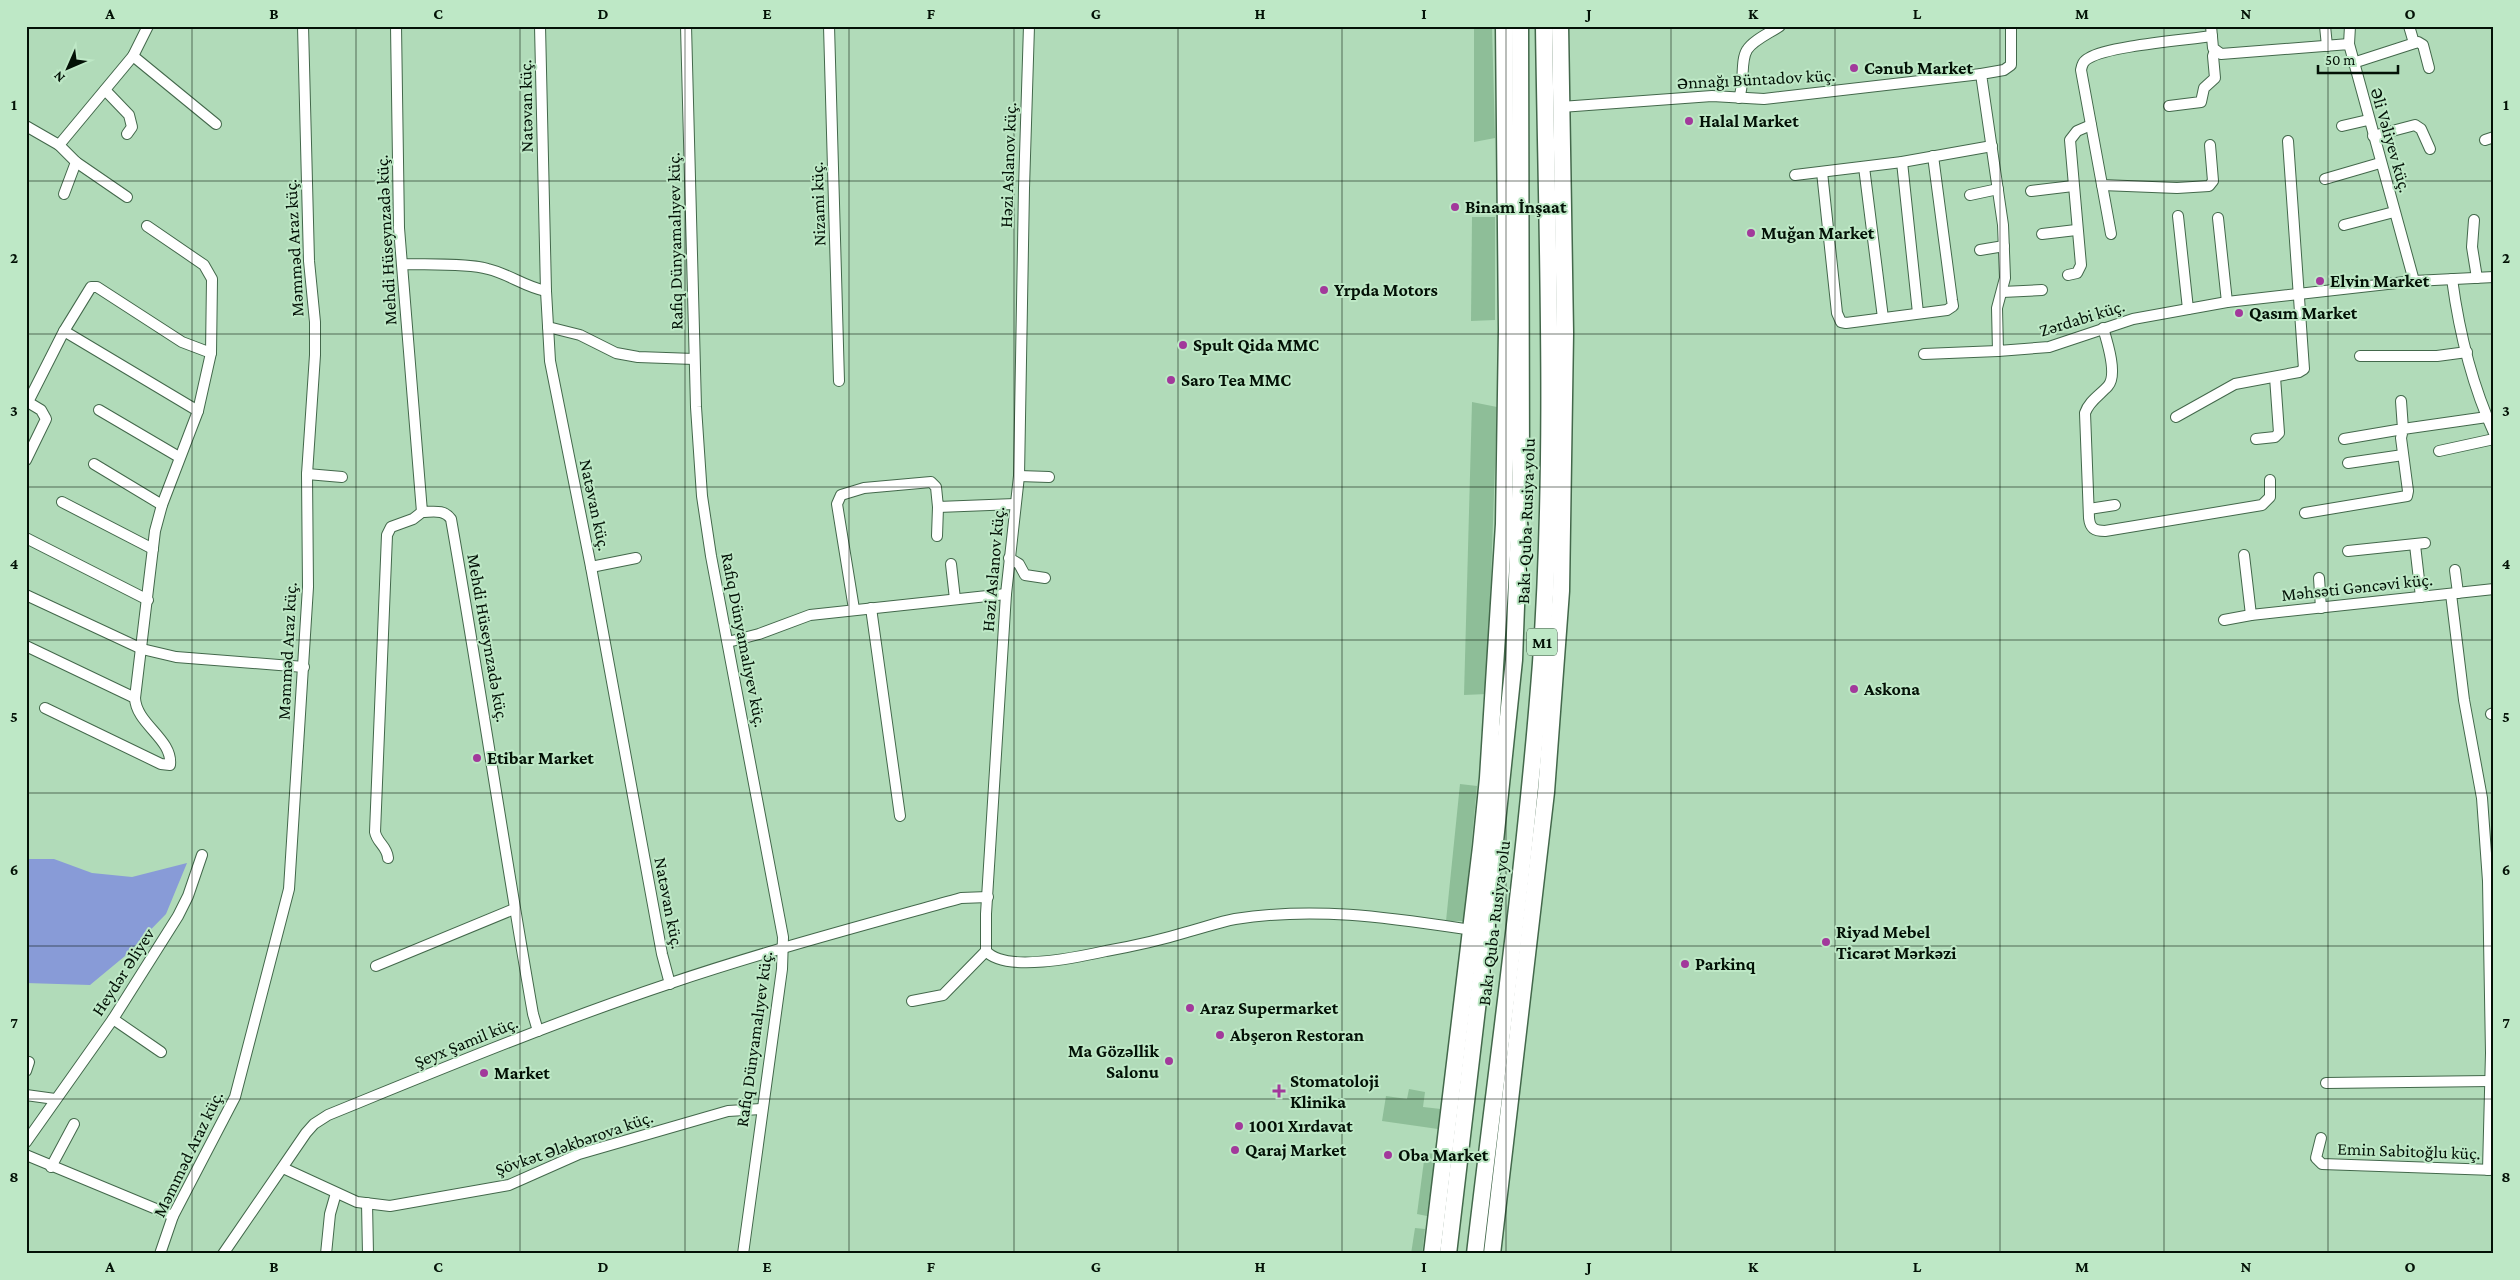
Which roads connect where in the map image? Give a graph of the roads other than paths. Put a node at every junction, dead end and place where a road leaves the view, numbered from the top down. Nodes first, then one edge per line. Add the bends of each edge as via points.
1 (148, 26) edge
2 (304, 26) edge
3 (396, 26) edge
4 (540, 26) edge
5 (686, 26) edge
6 (829, 26) edge
7 (1029, 26) edge
8 (1504, 26) edge
9 (1520, 26) edge
10 (1544, 26) edge
11 (1560, 26) edge
12 (1780, 26) edge
13 (2010, 26) edge
14 (2325, 26) edge
15 (2350, 26) edge
16 (2409, 26) edge
17 (2212, 31) edge
18 (2414, 43) junction
19 (2349, 44) junction
20 (2326, 46) junction
21 (2215, 50) junction
22 (133, 56) junction
23 (2353, 62) junction
24 (2429, 68) dead end
25 (1981, 74) junction
26 (105, 90) junction
27 (1739, 98) junction
28 (2169, 106) dead end
29 (1561, 107) junction
30 (2368, 120) junction
31 (216, 124) dead end
32 (2091, 125) junction
33 (26, 126) edge
34 (2342, 126) dead end
35 (127, 134) dead end
36 (2373, 136) junction
37 (2288, 141) dead end
38 (59, 145) junction
39 (2210, 145) dead end
40 (1992, 146) junction
41 (2430, 149) dead end
42 (1934, 156) junction
43 (76, 162) junction
44 (1902, 162) junction
45 (2380, 163) junction
46 (1864, 167) junction
47 (1822, 172) junction
48 (1795, 175) dead end
49 (2325, 179) dead end
50 (2102, 185) junction
51 (2073, 186) junction
52 (1998, 189) junction
53 (2031, 191) dead end
54 (64, 194) dead end
55 (1970, 195) dead end
56 (127, 197) dead end
57 (2394, 212) junction
58 (2178, 216) dead end
59 (2218, 218) dead end
60 (2474, 220) dead end
61 (2344, 225) dead end
62 (147, 226) dead end
63 (2076, 230) junction
64 (2042, 234) dead end
65 (2111, 234) dead end
66 (2004, 246) junction
67 (1980, 250) dead end
68 (402, 264) junction
69 (2068, 275) dead end
70 (2494, 277) edge
71 (2477, 278) junction
72 (2452, 279) junction
73 (2414, 281) junction
74 (2042, 290) dead end
75 (546, 292) junction
76 (2002, 292) junction
77 (2299, 293) junction
78 (2227, 302) junction
79 (2188, 309) junction
80 (1918, 313) junction
81 (1883, 318) junction
82 (548, 327) junction
83 (2103, 328) junction
84 (64, 331) junction
85 (1998, 351) junction
86 (2467, 352) junction
87 (211, 353) junction
88 (1924, 354) dead end
89 (2360, 356) dead end
90 (694, 359) junction
91 (2274, 377) junction
92 (839, 381) dead end
93 (27, 402) edge
94 (2401, 402) dead end
95 (100, 410) dead end
96 (198, 411) junction
97 (2176, 417) dead end
98 (2486, 417) junction
99 (2403, 430) junction
100 (2494, 433) edge
101 (2256, 439) dead end
102 (2344, 439) dead end
103 (2494, 439) edge
104 (2439, 451) dead end
105 (2403, 455) junction
106 (179, 457) junction
107 (26, 460) edge
108 (2348, 463) dead end
109 (94, 464) dead end
110 (307, 474) junction
111 (1019, 476) junction
112 (342, 477) dead end
113 (1049, 477) dead end
114 (2270, 480) dead end
115 (62, 502) dead end
116 (1014, 504) junction
117 (162, 505) junction
118 (2115, 505) dead end
119 (938, 507) junction
120 (2088, 509) junction
121 (422, 512) junction
122 (2305, 513) dead end
123 (937, 536) dead end
124 (26, 538) edge
125 (154, 549) junction
126 (2348, 551) dead end
127 (2244, 555) dead end
128 (636, 558) dead end
129 (1008, 558) junction
130 (952, 564) dead end
131 (591, 567) junction
132 (2455, 570) dead end
133 (1045, 578) dead end
134 (2319, 578) dead end
135 (2494, 589) edge
136 (2455, 593) junction
137 (1006, 594) junction
138 (26, 595) edge
139 (2421, 597) junction
140 (148, 600) junction
141 (955, 600) junction
142 (871, 608) junction
143 (2321, 608) junction
144 (854, 609) junction
145 (2251, 615) junction
146 (2224, 620) dead end
147 (728, 642) junction
148 (26, 646) edge
149 (142, 649) junction
150 (304, 667) junction
151 (135, 698) junction
152 (45, 708) dead end
153 (2494, 796) edge
154 (2482, 798) junction
155 (900, 816) dead end
156 (202, 855) dead end
157 (388, 858) dead end
158 (988, 897) junction
159 (514, 909) junction
160 (1472, 930) junction
161 (2491, 939) edge
162 (784, 947) junction
163 (986, 951) junction
164 (376, 966) dead end
165 (2492, 971) edge
166 (670, 984) junction
167 (912, 1001) dead end
168 (112, 1019) junction
169 (538, 1031) junction
170 (161, 1052) dead end
171 (2492, 1053) edge
172 (2490, 1081) junction
173 (2326, 1084) dead end
174 (26, 1094) edge
175 (55, 1099) junction
176 (761, 1109) junction
177 (2492, 1112) edge
178 (74, 1124) dead end
179 (2321, 1138) dead end
180 (26, 1142) edge
181 (26, 1155) edge
182 (51, 1166) junction
183 (283, 1168) junction
184 (2491, 1170) edge
185 (336, 1193) junction
186 (367, 1203) junction
187 (173, 1216) junction
188 (160, 1254) edge
189 (223, 1254) edge
190 (326, 1254) edge
191 (368, 1254) edge
192 (743, 1254) edge
193 (1432, 1254) edge
194 (1448, 1254) edge
195 (1475, 1254) edge
196 (1492, 1254) edge

1 - 22 street
2 - 110 street, Məmməd Araz küç. via 308,262 315,322
3 - 68 street, Mehdi Hüseynzadə küç.
4 - 75 street, Natəvan küç.
5 - 90 street, Rafiq Dünyamalıyev küç.
6 - 92 street, Nizami küç.
7 - 111 street, Həzi Aslanov küç.
8 - 160 highway via 1507,329 1504,524 1488,778
9 - 194 highway, Bakı-Quba-Rusiya yolu / M1 via 1521,462 1514,660
10 - 195 highway, Bakı-Quba-Rusiya yolu / M1 via 1549,464 1541,662 1530,788
11 - 29 highway
12 - 27 street via 1748,48
13 - 25 street via 2011,65 2004,70
14 - 20 street
15 - 19 street, Əli Vəliyev küç.
16 - 18 street
17 - 21 street
17 - 32 street via 2104,52 2087,59 2081,70
18 - 23 street
18 - 24 street via 2423,45
19 - 20 street
19 - 23 street, Əli Vəliyev küç.
20 - 21 street via 2226,54
21 - 28 street via 2215,78 2204,88 2201,102
22 - 26 street
22 - 31 street
23 - 30 street, Əli Vəliyev küç.
25 - 27 street, Ənnağı Büntadov küç. via 1786,97
25 - 40 street
26 - 35 street via 129,115 132,127
26 - 38 street
27 - 29 street, Ənnağı Büntadov küç. via 1712,96
29 - 196 highway via 1565,332 1561,591 1546,792
30 - 34 street
30 - 36 street, Əli Vəliyev küç.
32 - 50 street
32 - 51 street via 2076,131 2071,137
33 - 38 street
36 - 41 street via 2418,126
36 - 45 street, Əli Vəliyev küç.
37 - 77 street
38 - 43 street
39 - 50 street via 2214,181 2209,186
40 - 42 street
40 - 52 street
42 - 44 street
42 - 80 street via 1953,306 1947,310
43 - 54 street
43 - 56 street
44 - 46 street
44 - 80 street
45 - 49 street
45 - 57 street, Əli Vəliyev küç.
46 - 47 street
46 - 81 street
47 - 48 street
47 - 81 street via 1838,318 1846,323
50 - 65 street
51 - 53 street
51 - 63 street
52 - 55 street
52 - 66 street
57 - 61 street
57 - 73 street, Əli Vəliyev küç.
58 - 79 street
59 - 78 street
60 - 71 street via 2472,247
62 - 87 street via 210,271
63 - 64 street
63 - 69 street via 2080,270
66 - 67 street
66 - 76 street
68 - 75 street via 485,268 531,289
68 - 121 street, Mehdi Hüseynzadə küç.
70 - 71 street, Zərdabi küç.
71 - 72 street, Zərdabi küç.
72 - 73 street, Zərdabi küç.
72 - 86 street
73 - 77 street, Zərdabi küç.
74 - 76 street
75 - 82 street, Natəvan küç.
76 - 85 street via 1997,308
77 - 78 street, Zərdabi küç.
77 - 91 street via 2304,368 2300,372
78 - 79 street, Zərdabi küç.
79 - 83 street, Zərdabi küç.
80 - 81 street
82 - 90 street via 580,335 616,352 638,357
82 - 131 street, Natəvan küç. via 556,400
83 - 85 street, Zərdabi küç. via 2049,347
83 - 120 street via 2113,376 2085,413
84 - 87 street via 85,294 91,287 97,287 182,342
84 - 93 street
84 - 96 street
85 - 88 street, Zərdabi küç.
86 - 89 street via 2437,356
86 - 98 street
87 - 96 street
90 - 147 street, Rafiq Dünyamalıyev küç. via 702,496 710,556
91 - 97 street via 2228,387
91 - 101 street via 2279,433 2275,437
93 - 107 street via 41,410 46,419
94 - 99 street
95 - 106 street
96 - 106 street
98 - 99 street
98 - 100 street
99 - 102 street
99 - 105 street
103 - 104 street
105 - 108 street
105 - 122 street via 2406,496
106 - 117 street
109 - 117 street
110 - 112 street
110 - 150 street, Məmməd Araz küç. via 308,587
111 - 113 street
111 - 116 street, Həzi Aslanov küç.
114 - 120 street via 2268,502 2247,509 2099,531 2090,525
115 - 125 street
116 - 119 street
116 - 129 street, Həzi Aslanov küç.
117 - 125 street
118 - 120 street
119 - 123 street
119 - 144 street via 936,487 931,482 864,488 841,495 837,504
121 - 157 street via 392,527 387,535 374,832 387,850
121 - 159 street, Mehdi Hüseynzadə küç. via 442,512 451,519 484,705
124 - 140 street
125 - 140 street
126 - 139 street via 2420,544
127 - 145 street
128 - 131 street
129 - 133 street via 1019,564 1025,575
129 - 137 street, Həzi Aslanov küç.
130 - 141 street
131 - 166 street, Natəvan küç.
132 - 136 street
134 - 143 street
135 - 136 street, Məhsəti Gəncəvi küç.
136 - 139 street, Məhsəti Gəncəvi küç.
136 - 154 street via 2464,700
137 - 141 street
137 - 158 street, Həzi Aslanov küç.
138 - 149 street
139 - 143 street, Məhsəti Gəncəvi küç.
140 - 149 street
141 - 142 street
142 - 144 street
142 - 155 street
143 - 145 street, Məhsəti Gəncəvi küç.
144 - 147 street via 798,617 759,634
145 - 146 street, Məhsəti Gəncəvi küç.
147 - 162 street, Rafiq Dünyamalıyev küç.
148 - 151 street
149 - 150 street via 176,657
149 - 151 street
150 - 187 street, Məmməd Araz küç. via 289,889 235,1097
151 - 152 street via 140,715 168,753 168,766
153 - 154 street
154 - 161 street
156 - 168 street, Heydər Əliyev via 178,916
158 - 162 street, Şeyx Şamil küç. via 961,898
158 - 163 street, Həzi Aslanov küç.
159 - 164 street
159 - 169 street, Mehdi Hüseynzadə küç.
160 - 163 street via 1380,916 1313,912 1233,919 1144,944 1075,957 1019,962 998,960
160 - 193 highway
161 - 165 street
162 - 166 street, Şeyx Şamil küç.
162 - 176 street, Rafiq Dünyamalıyev küç.
163 - 167 street via 943,995
165 - 171 street
166 - 169 street, Şeyx Şamil küç.
168 - 170 street
168 - 175 street, Heydər Əliyev
169 - 183 street, Şeyx Şamil küç. via 320,1118
171 - 172 street
172 - 173 street
172 - 177 street
174 - 175 street
175 - 180 street, Heydər Əliyev
176 - 186 street, Şövkət Ələkbərova küç. via 728,1111 579,1154 509,1185 390,1206
176 - 192 street, Rafiq Dünyamalıyev küç.
177 - 184 street
178 - 182 street
179 - 184 street, Emin Sabitoğlu küç. via 2316,1158 2322,1164
181 - 182 street
182 - 187 street
183 - 185 street, Şövkət Ələkbərova küç.
183 - 189 street, Şeyx Şamil küç.
185 - 186 street, Şövkət Ələkbərova küç.
185 - 190 street via 330,1214
186 - 191 street
187 - 188 street, Məmməd Araz küç.

